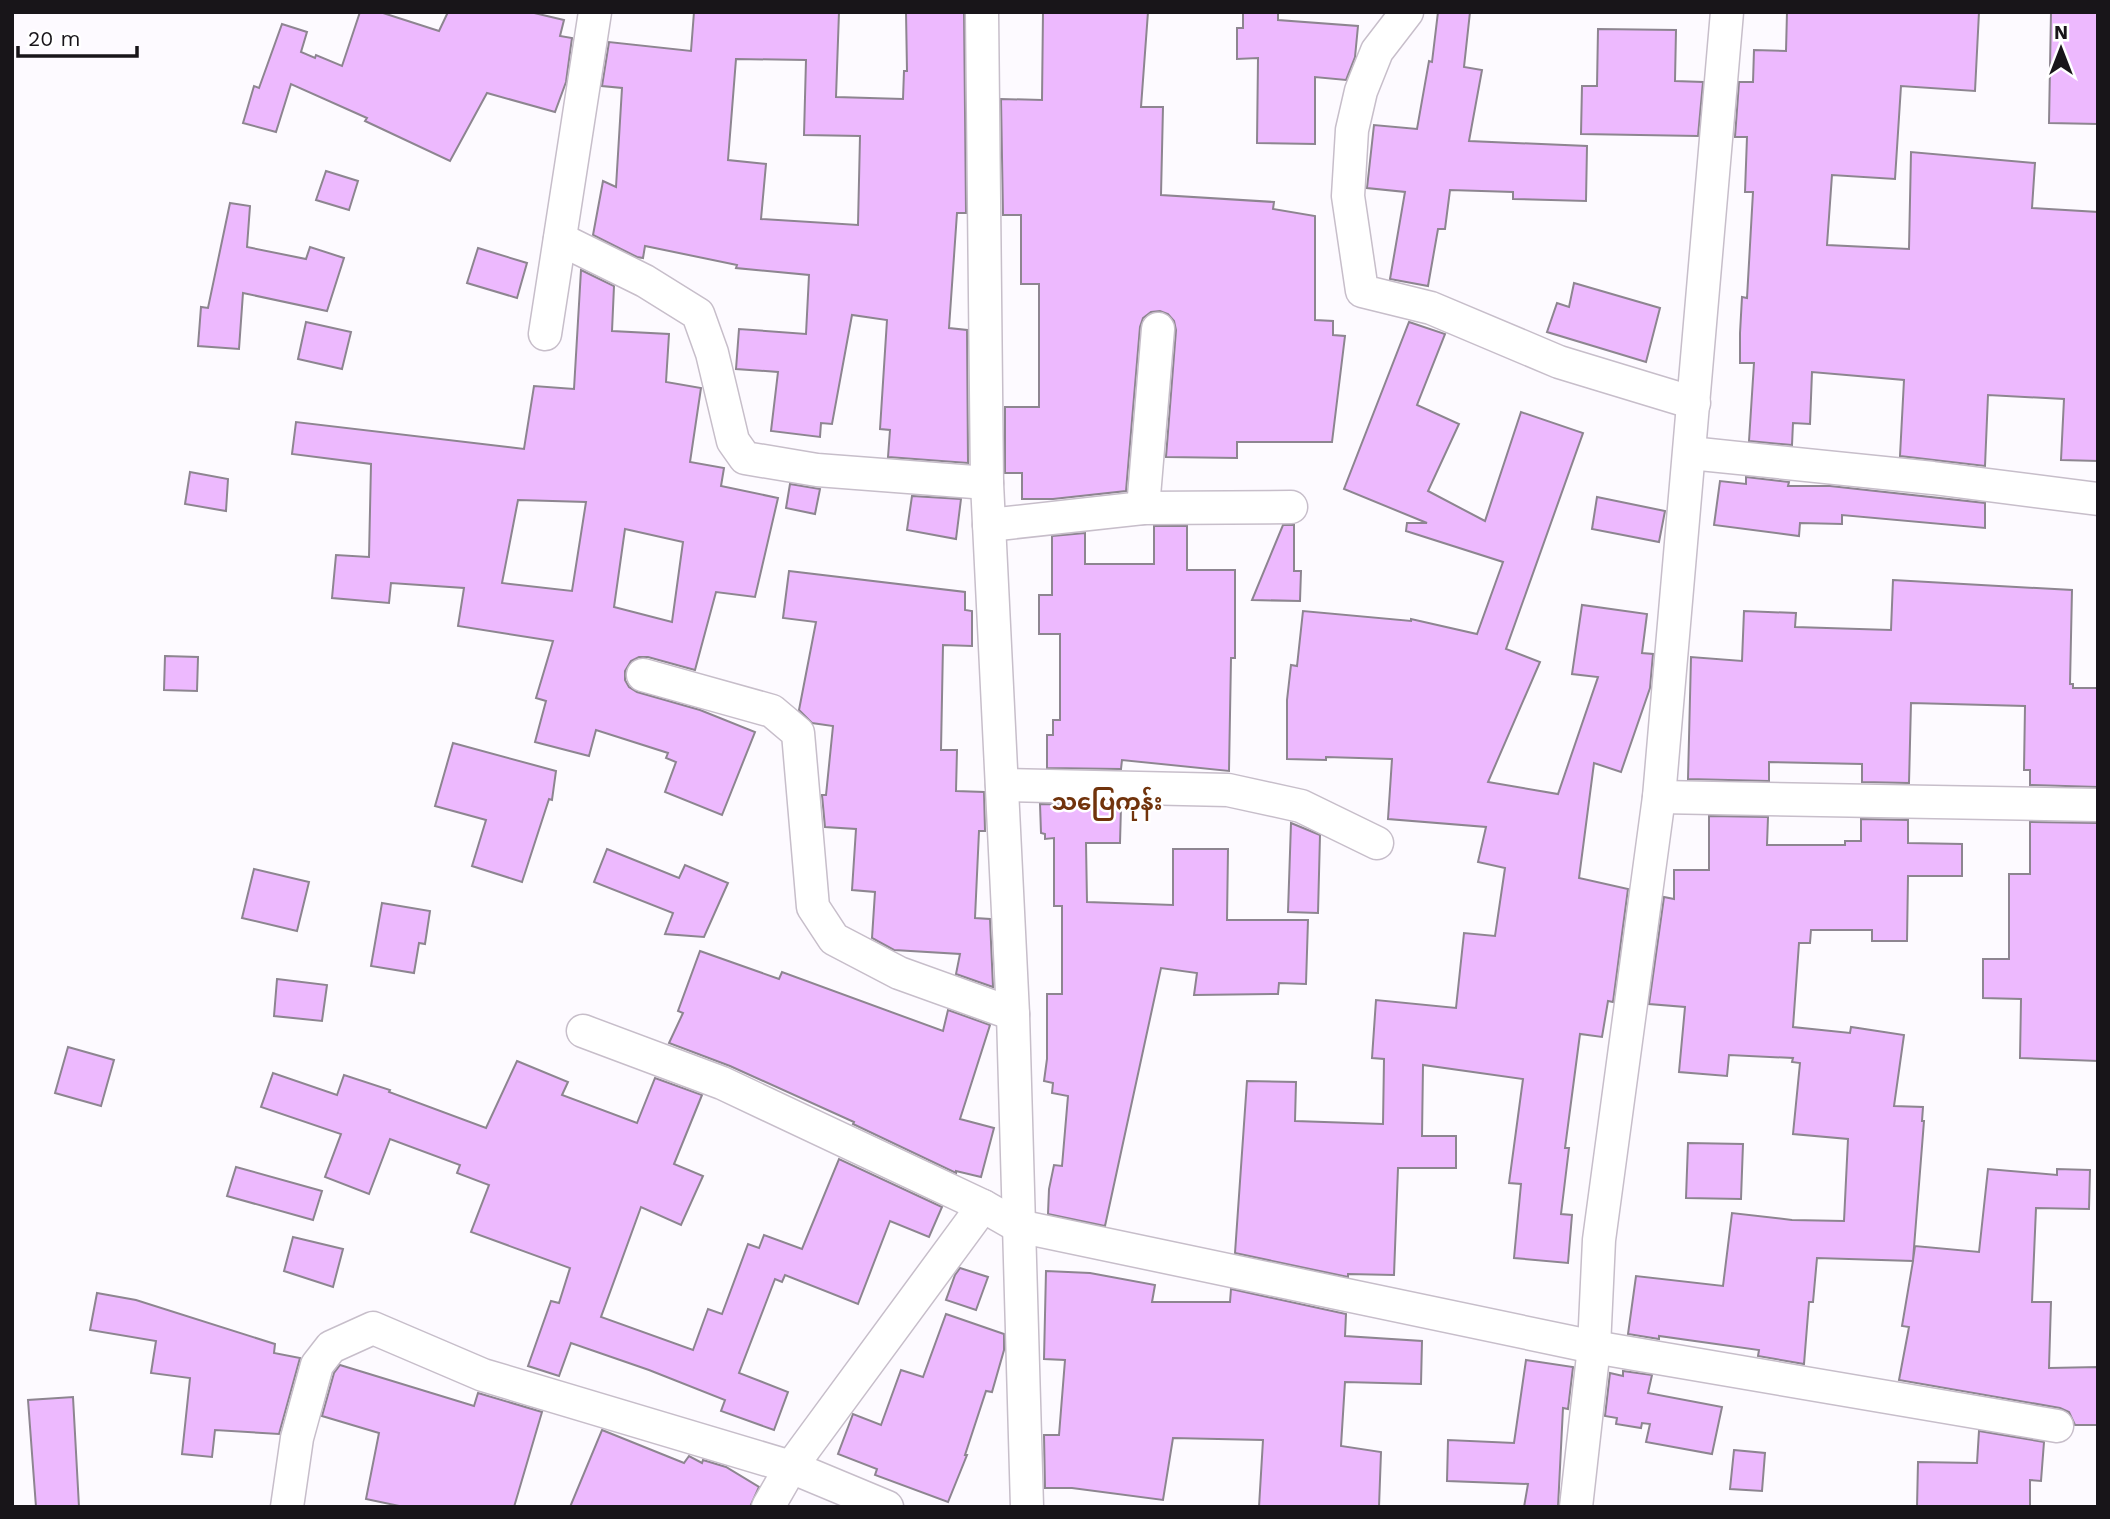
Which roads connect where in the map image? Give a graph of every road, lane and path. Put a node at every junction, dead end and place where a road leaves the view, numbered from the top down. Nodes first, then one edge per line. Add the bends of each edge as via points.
1 (594, 12) edge
2 (982, 12) edge
3 (1407, 12) edge
4 (1727, 12) edge
5 (560, 239) junction
6 (1158, 329) dead end
7 (545, 334) dead end
8 (1694, 403) junction
9 (1690, 453) junction
10 (987, 483) junction
11 (2098, 499) edge
12 (1291, 507) dead end
13 (1143, 508) junction
14 (989, 525) junction
15 (643, 675) dead end
16 (1002, 785) junction
17 (1659, 797) junction
18 (2098, 805) edge
19 (1377, 843) dead end
20 (1013, 1014) junction
21 (583, 1031) dead end
22 (983, 1206) junction
23 (1018, 1226) junction
24 (1594, 1347) junction
25 (2057, 1426) dead end
26 (791, 1467) junction
27 (287, 1507) edge
28 (768, 1507) edge
29 (887, 1507) edge
30 (1027, 1507) edge
31 (1576, 1507) edge

1 - 5 street
2 - 10 street
3 - 8 street via 1377,51 1352,130 1348,196 1362,291 1431,308 1559,362
4 - 8 street
5 - 7 street
5 - 10 street via 645,281 698,314 733,441 745,458 817,470
6 - 13 street
8 - 9 street
9 - 11 street
9 - 17 street
10 - 14 street
12 - 13 street
13 - 14 street
14 - 16 street
15 - 20 street via 772,711 798,733 813,907 834,939 899,973
16 - 19 street via 1228,790 1301,806
16 - 20 street
17 - 18 street
17 - 24 street via 1599,1240
20 - 23 street
21 - 22 street via 722,1083
22 - 23 street
22 - 26 street
23 - 24 street
23 - 30 street
24 - 25 street
24 - 31 street
26 - 27 street via 483,1375 373,1328 331,1347 317,1365 297,1438
26 - 28 street
26 - 29 street

